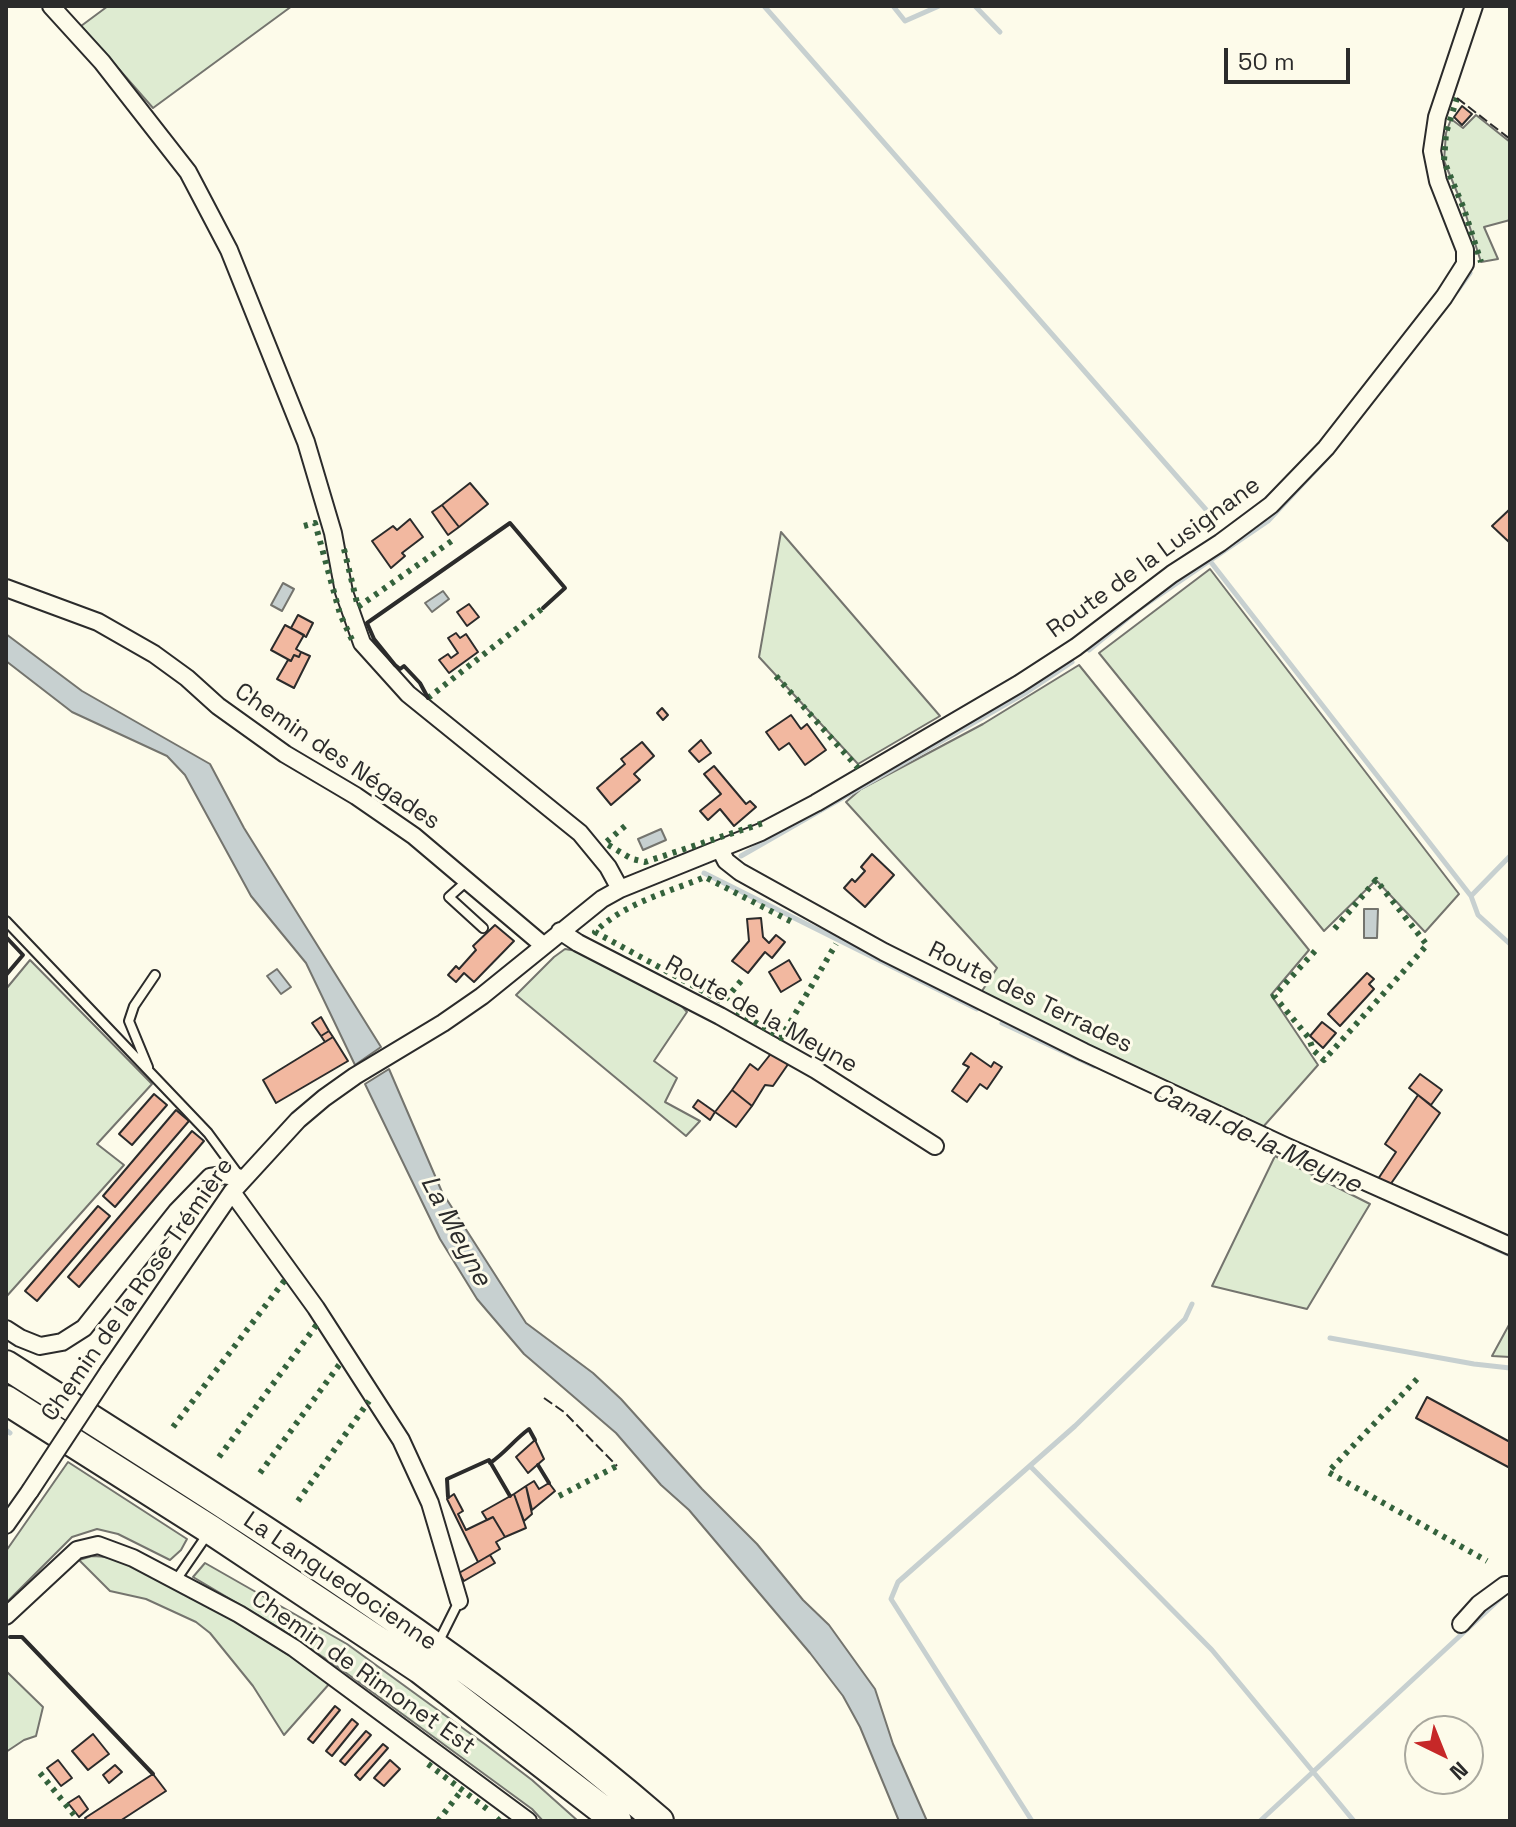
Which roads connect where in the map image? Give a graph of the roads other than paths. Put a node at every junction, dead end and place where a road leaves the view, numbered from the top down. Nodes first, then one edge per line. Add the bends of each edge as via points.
1 (51, 6) edge
2 (1474, 6) edge
3 (6, 588) edge
4 (720, 849) junction
5 (468, 880) junction
6 (620, 889) junction
7 (6, 921) edge
8 (483, 928) dead end
9 (560, 931) junction
10 (543, 945) junction
11 (155, 975) dead end
12 (150, 1071) junction
13 (935, 1146) dead end
14 (237, 1185) junction
15 (1510, 1246) edge
16 (6, 1329) edge
17 (6, 1365) edge
18 (6, 1400) edge
19 (6, 1525) edge
20 (211, 1530) junction
21 (176, 1580) junction
22 (1510, 1585) edge
23 (459, 1601) joint
24 (6, 1616) edge
25 (1461, 1624) dead end
26 (436, 1647) junction
27 (528, 1821) edge
28 (617, 1821) edge
29 (659, 1821) edge

1 - 6 street via 188,172 229,250 306,442 362,643 408,694 580,833
2 - 4 street, Route de la Lusignane via 1437,117 1432,151 1465,264 1326,448 1271,505 1030,677 816,803
3 - 5 street, Chemin des Négades via 98,622 154,654 251,730 414,836
4 - 6 street, Route de la Lusignane
4 - 15 street, Route des Terrades via 740,872 884,952 1271,1140
5 - 8 lane via 449,897
5 - 10 street, Chemin des Négades
6 - 9 street, Route de la Lusignane
7 - 12 lane
9 - 10 street, Chemin de la Rose Trémière
9 - 13 street, Route de la Meyne via 816,1070
10 - 14 street, Chemin de la Rose Trémière via 482,996 355,1076 298,1120
11 - 12 lane via 129,1021
12 - 14 lane via 208,1133
14 - 16 street via 223,1175 210,1177 84,1328 62,1342 40,1346
14 - 19 street, Chemin de la Rose Trémière, bridge
14 - 23 street via 401,1440 430,1503
17 - 26 highway, La Languedocienne
18 - 20 highway, La Languedocienne
20 - 21 lane
20 - 28 highway, La Languedocienne via 420,1669
21 - 24 street, Chemin de Rimonet Est via 98,1545 77,1550
21 - 27 street, Chemin de Rimonet Est via 294,1648
22 - 25 street via 1479,1604
23 - 26 lane
26 - 29 highway, La Languedocienne

